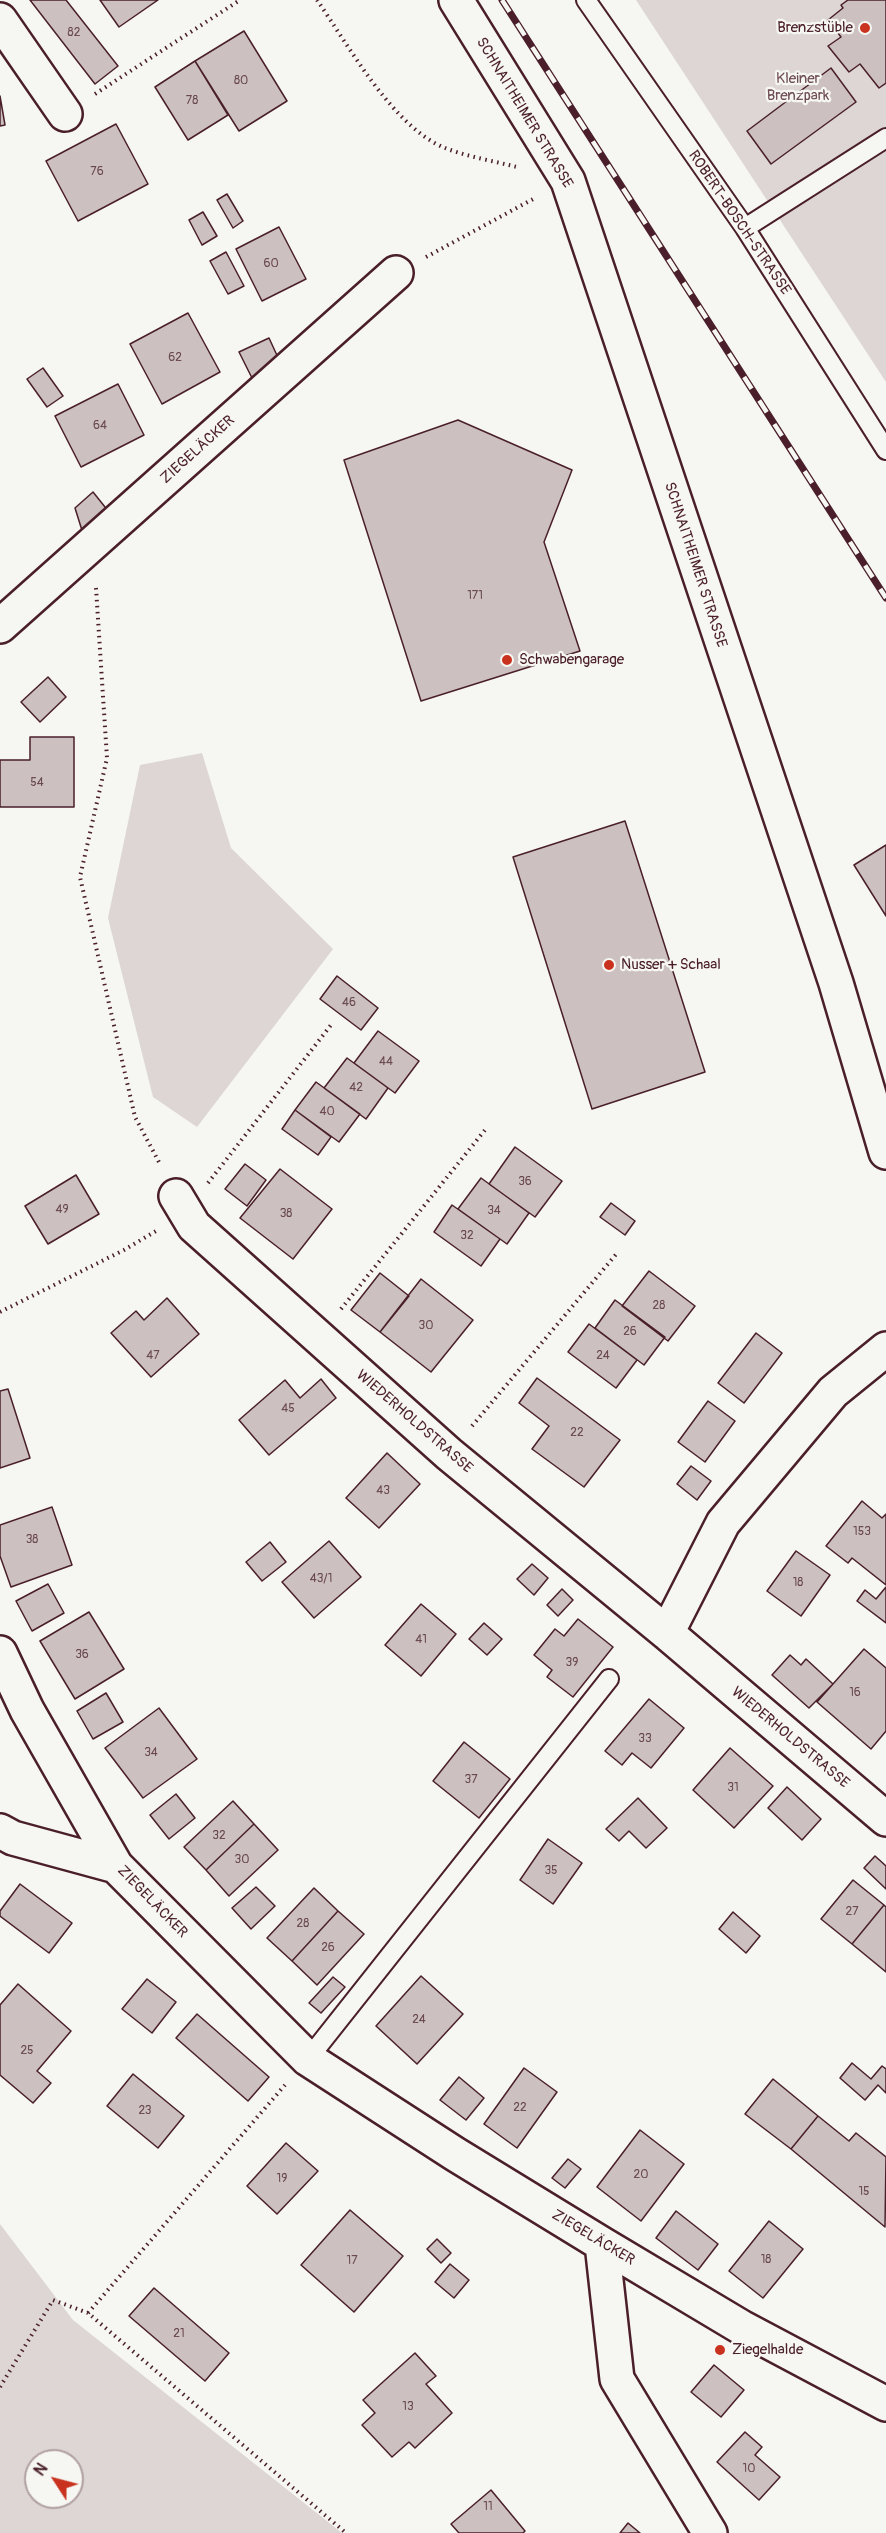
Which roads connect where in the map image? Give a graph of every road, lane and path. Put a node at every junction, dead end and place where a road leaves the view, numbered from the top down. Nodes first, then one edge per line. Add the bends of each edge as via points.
1 (240, 0) edge
2 (317, 0) edge
3 (456, 0) edge
4 (586, 0) edge
5 (0, 20) edge
6 (65, 114) joint
7 (886, 138) edge
8 (568, 181) junction
9 (745, 228) junction
10 (396, 273) joint
11 (886, 450) edge
12 (74, 560) junction
13 (0, 626) edge
14 (331, 1024) dead end
15 (485, 1130) dead end
16 (886, 1152) edge
17 (181, 1204) junction
18 (618, 1252) dead end
19 (0, 1312) edge
20 (318, 1337) junction
21 (886, 1349) edge
22 (449, 1454) junction
23 (667, 1634) junction
24 (0, 1653) edge
25 (609, 1679) dead end
26 (886, 1819) edge
27 (0, 1831) edge
28 (116, 1866) junction
29 (308, 2059) junction
30 (602, 2244) junction
31 (88, 2313) junction
32 (0, 2387) edge
33 (886, 2404) edge
34 (346, 2533) edge
35 (710, 2533) edge

1 - 6 path
2 - 8 path via 402,119 444,148
3 - 8 street, SCHNAITHEIMER STRASSE
4 - 9 lane, ROBERT-BOSCH-STRASSE
5 - 6 street
7 - 9 lane
8 - 10 path
8 - 16 street, SCHNAITHEIMER STRASSE via 836,983
9 - 11 lane, ROBERT-BOSCH-STRASSE
10 - 12 street, ZIEGELÄCKER
12 - 13 street, ZIEGELÄCKER
12 - 17 path via 95,584 107,758 80,877 135,1117
14 - 17 path
15 - 20 path
17 - 19 path via 160,1229
17 - 20 street, WIEDERHOLDSTRASSE via 194,1226
18 - 22 path
20 - 22 street, WIEDERHOLDSTRASSE
21 - 23 street via 833,1392 723,1522
22 - 23 street, WIEDERHOLDSTRASSE
23 - 26 street, WIEDERHOLDSTRASSE
24 - 28 street, ZIEGELÄCKER via 27,1710
25 - 29 lane
27 - 28 street
28 - 29 street, ZIEGELÄCKER
29 - 30 street, ZIEGELÄCKER
29 - 31 path
30 - 33 street, ZIEGELÄCKER via 741,2327
30 - 35 street via 617,2379
31 - 32 path via 53,2300
31 - 34 path

